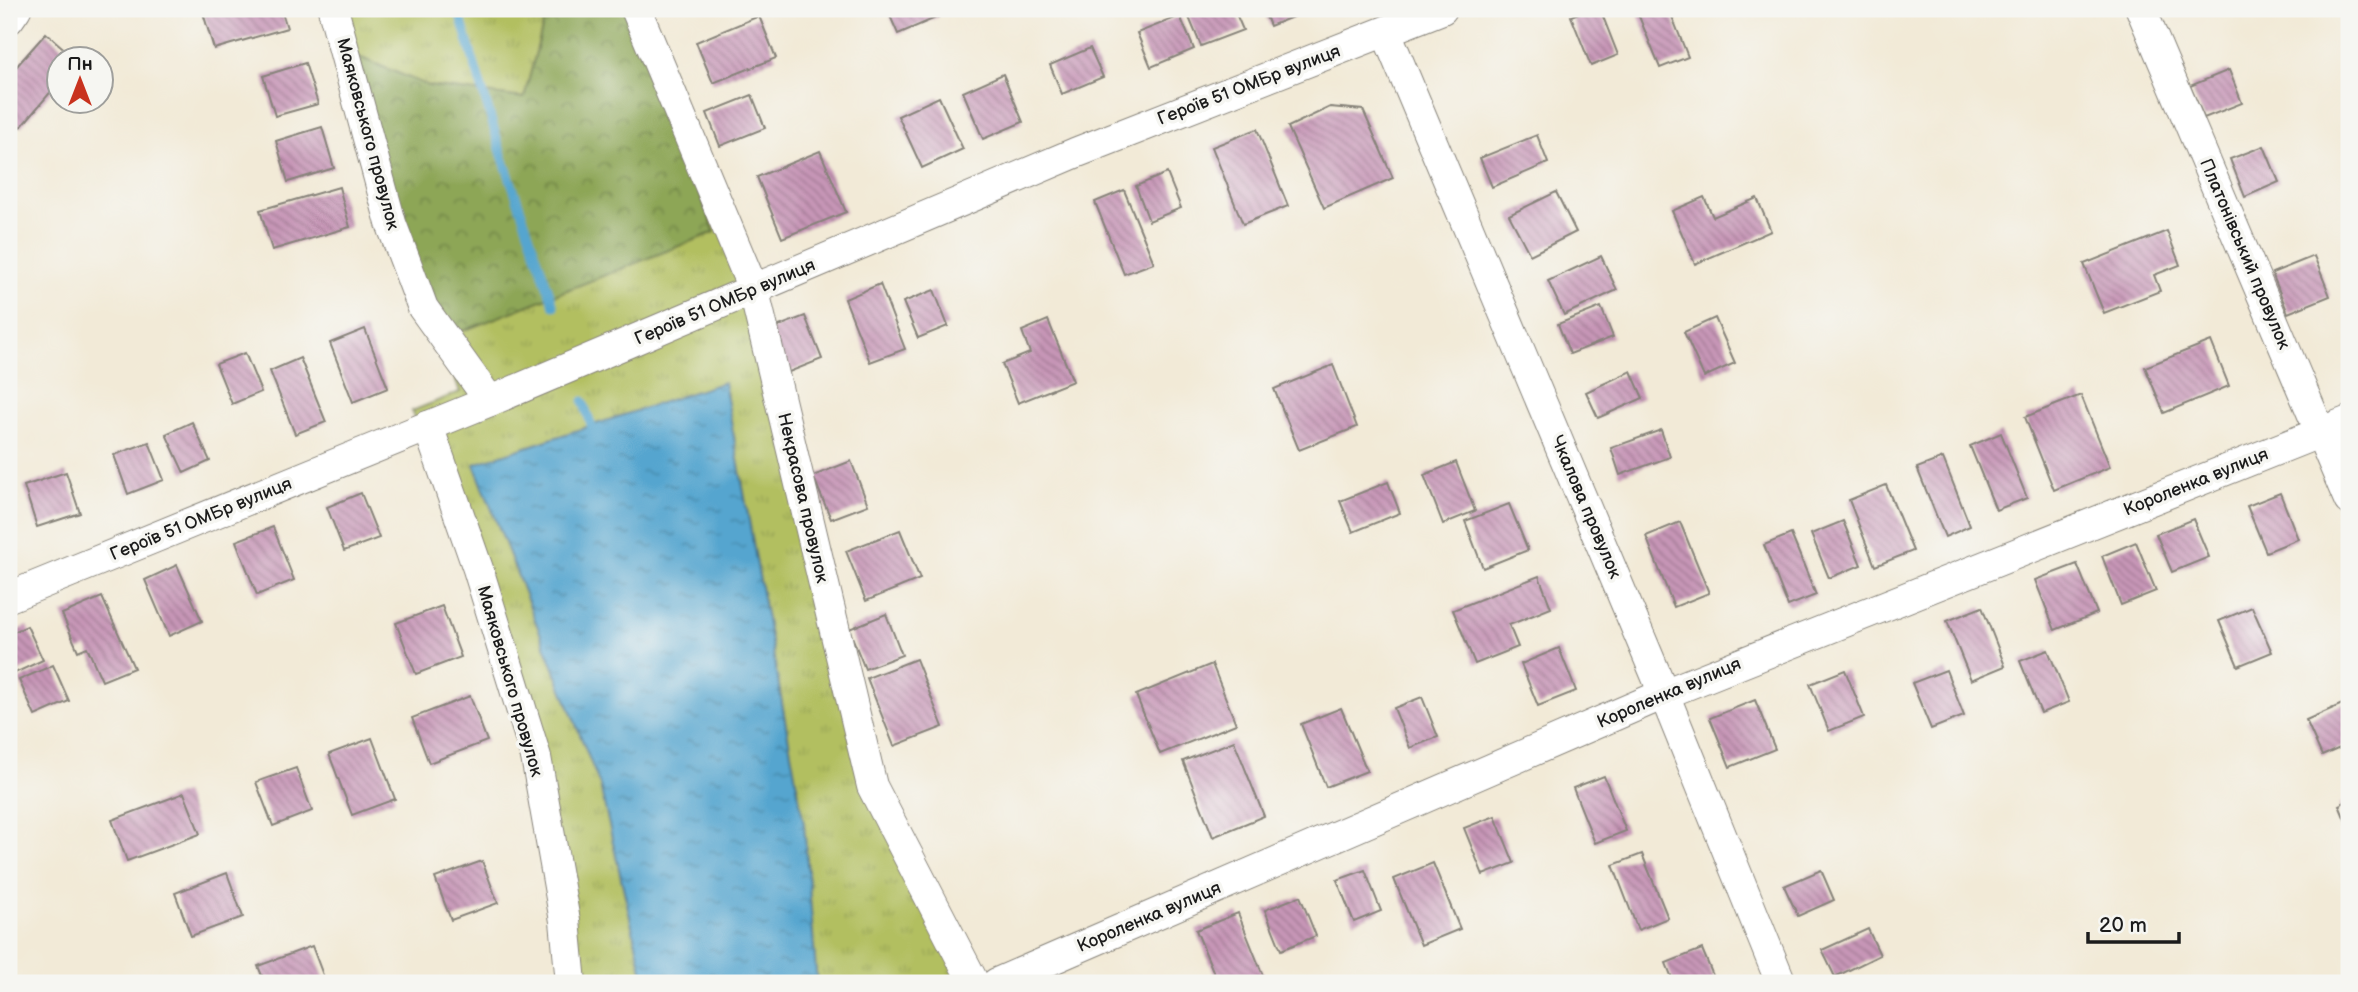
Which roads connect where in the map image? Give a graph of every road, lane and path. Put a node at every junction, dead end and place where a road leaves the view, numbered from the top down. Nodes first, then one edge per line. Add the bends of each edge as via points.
1 (16, 9) edge
2 (333, 9) edge
3 (636, 9) edge
4 (1442, 9) edge
5 (2141, 9) edge
6 (9, 19) edge
7 (1393, 22) edge
8 (754, 290) junction
9 (490, 401) junction
10 (2349, 421) edge
11 (428, 426) junction
12 (2321, 432) junction
13 (2349, 500) edge
14 (9, 597) edge
15 (1664, 694) junction
16 (571, 983) edge
17 (974, 983) edge
18 (997, 983) edge
19 (1781, 983) edge

1 - 6 street
2 - 9 street, Маяковського провулок via 391,223 423,308
3 - 8 street, Некрасова провулок
4 - 7 street, Героїв 51 ОМБр вулиця
5 - 12 street, Платонівський провулок
7 - 8 street, Героїв 51 ОМБр вулиця
7 - 15 street, Чкалова провулок
8 - 9 street, Героїв 51 ОМБр вулиця
8 - 17 street, Некрасова провулок via 872,786
9 - 11 street, Героїв 51 ОМБр вулиця
10 - 12 street, Короленка вулиця
11 - 14 street, Героїв 51 ОМБр вулиця
11 - 16 street, Маяковського провулок via 536,757 565,921
12 - 13 street, Платонівський провулок
12 - 15 street, Короленка вулиця
15 - 18 street, Короленка вулиця
15 - 19 street, Чкалова провулок

